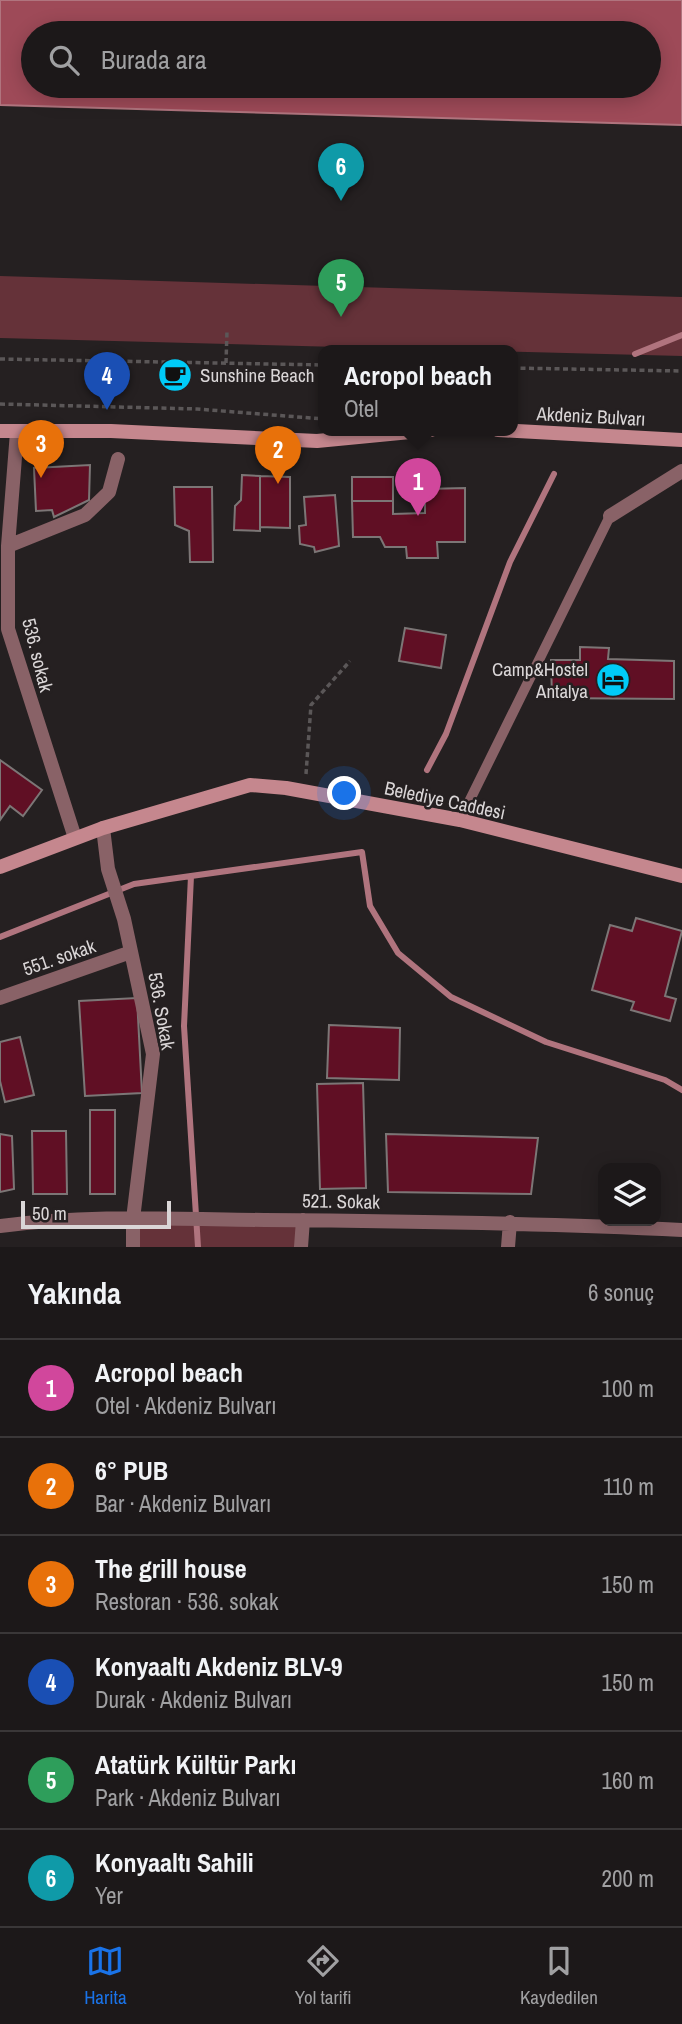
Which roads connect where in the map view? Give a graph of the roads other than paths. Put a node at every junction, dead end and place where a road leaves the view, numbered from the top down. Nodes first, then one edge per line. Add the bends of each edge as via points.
1 (0, 431) edge
2 (518, 431) edge
3 (17, 432) junction
4 (369, 436) edge
5 (682, 440) edge
6 (118, 458) dead end
7 (682, 471) edge
8 (610, 516) joint
9 (8, 546) junction
10 (460, 820) junction
11 (103, 828) junction
12 (75, 838) junction
13 (0, 867) edge
14 (682, 876) edge
15 (131, 952) junction
16 (0, 998) edge
17 (133, 1219) junction
18 (303, 1220) junction
19 (510, 1222) junction
20 (0, 1226) edge
21 (682, 1230) edge
22 (133, 1247) edge
23 (301, 1247) edge
24 (508, 1247) edge

1 - 3 main road
2 - 5 main road, Akdeniz Bulvarı
3 - 4 main road via 111,431 317,441
3 - 9 street, 536. sokak
6 - 9 street via 109,492 85,515
7 - 8 street
8 - 10 lane
9 - 12 street, 536. sokak via 8,629
10 - 11 main road, Belediye Caddesi via 250,785
10 - 14 main road, Belediye Caddesi
11 - 12 main road, Belediye Caddesi
11 - 15 street, 536. Sokak via 108,869
12 - 13 main road, Belediye Caddesi
15 - 16 street, 551. sokak
15 - 17 street, 536. Sokak via 153,1054
17 - 18 street, 521. Sokak
17 - 20 street, 521. Sokak
17 - 22 street, 536. Sokak
18 - 19 street, 521. Sokak
18 - 23 street
19 - 21 street, 521. Sokak
19 - 24 street

